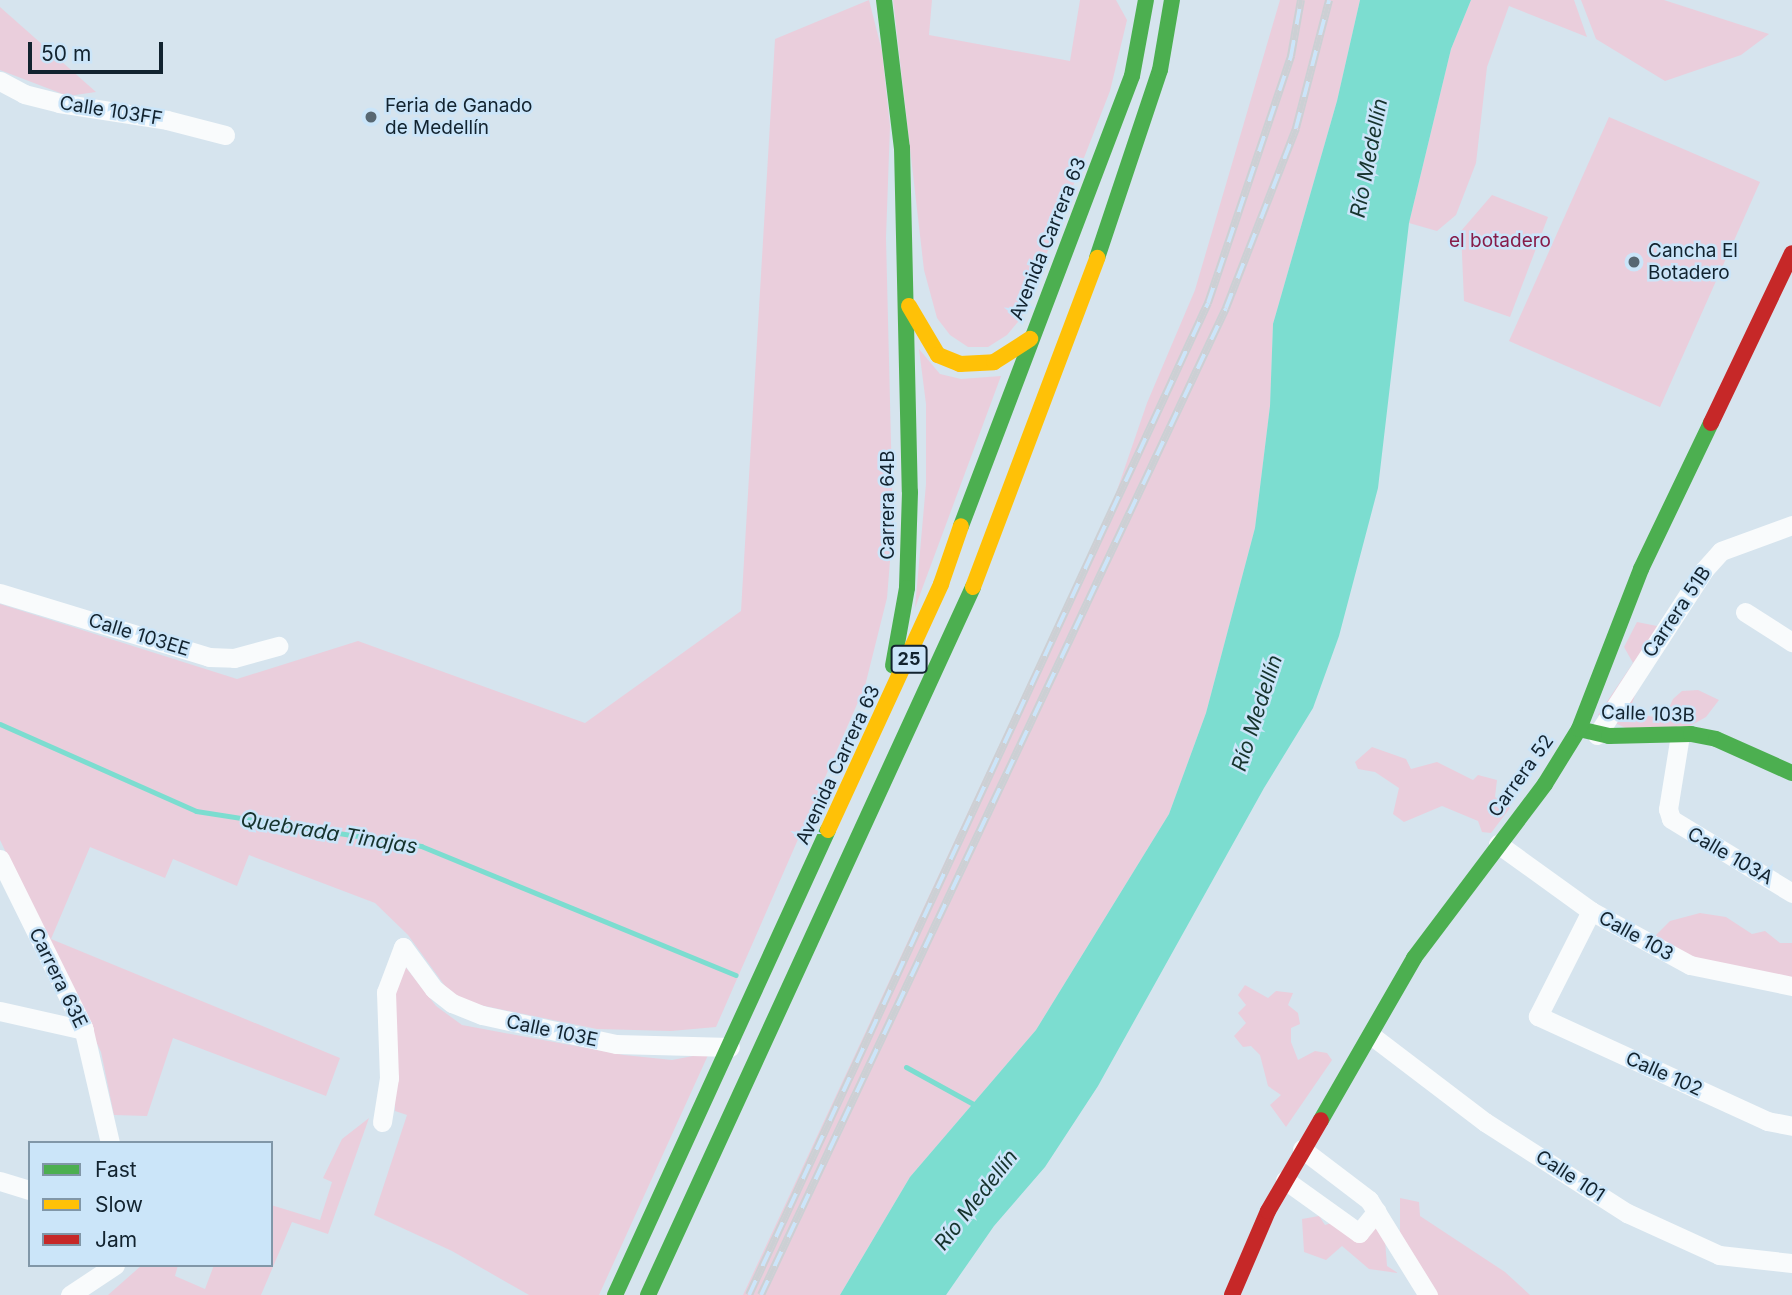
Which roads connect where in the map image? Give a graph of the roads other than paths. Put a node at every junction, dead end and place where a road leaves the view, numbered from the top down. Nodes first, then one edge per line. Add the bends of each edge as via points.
1 (884, 0) edge
2 (1172, 0) edge
3 (1140, 2) edge
4 (0, 81) edge
5 (225, 135) dead end
6 (1792, 253) edge
7 (905, 290) junction
8 (1030, 339) junction
9 (1791, 528) edge
10 (0, 593) edge
11 (1745, 612) dead end
12 (1792, 642) edge
13 (278, 646) dead end
14 (883, 718) junction
15 (1588, 732) junction
16 (1680, 735) junction
17 (1792, 773) edge
18 (1498, 844) junction
19 (0, 859) edge
20 (1792, 893) edge
21 (1591, 911) junction
22 (1792, 986) edge
23 (0, 1010) edge
24 (84, 1030) junction
25 (1371, 1036) junction
26 (730, 1047) junction
27 (382, 1122) dead end
28 (1792, 1126) edge
29 (110, 1141) edge
30 (1302, 1149) junction
31 (1285, 1180) junction
32 (0, 1181) edge
33 (28, 1189) edge
34 (1377, 1211) junction
35 (1792, 1263) edge
36 (113, 1267) edge
37 (70, 1295) edge
38 (615, 1295) edge
39 (648, 1295) edge
40 (1232, 1295) edge
41 (1428, 1295) edge

1 - 7 main road, Carrera 64B via 899,106
2 - 39 main road, 25 via 1160,70 1121,195 970,595
3 - 8 main road, Avenida Carrera 63 / 25 via 1132,76
4 - 5 street, Calle 103FF via 24,94 60,103 167,120
6 - 15 main road, Carrera 52 via 1641,569
7 - 8 main road, Carrera 64B via 917,326 937,355 949,361 978,366 994,362
7 - 14 main road, Carrera 64B via 910,555
8 - 14 main road, Avenida Carrera 63 / 25 via 941,584
9 - 15 street, Carrera 51B via 1721,551
10 - 13 street, Calle 103EE via 209,657 234,659
11 - 12 street
14 - 26 main road, Avenida Carrera 63 / 25
15 - 16 main road, Calle 103B
15 - 18 main road, Carrera 52
16 - 17 main road, Calle 103B via 1716,739
16 - 20 street, Calle 103A via 1668,809 1671,819
18 - 21 street, Calle 103
18 - 25 main road, Carrera 52 via 1414,958
19 - 24 street, Carrera 63E
21 - 22 street, Calle 103 via 1690,965
21 - 28 street, Calle 102 via 1538,1016 1767,1121
23 - 24 street
24 - 29 street, Carrera 63E
25 - 30 main road, Carrera 52
25 - 35 street, Calle 101 via 1486,1122 1627,1213 1718,1255
26 - 27 street, Calle 103E via 616,1044 482,1015 452,1003 434,989 403,947 386,992 389,1078
26 - 38 main road, Avenida Carrera 63 / 25
30 - 31 main road, Carrera 52
30 - 34 street
31 - 34 street via 1359,1233
31 - 40 main road, Carrera 52
32 - 33 street
34 - 41 street
36 - 37 street

